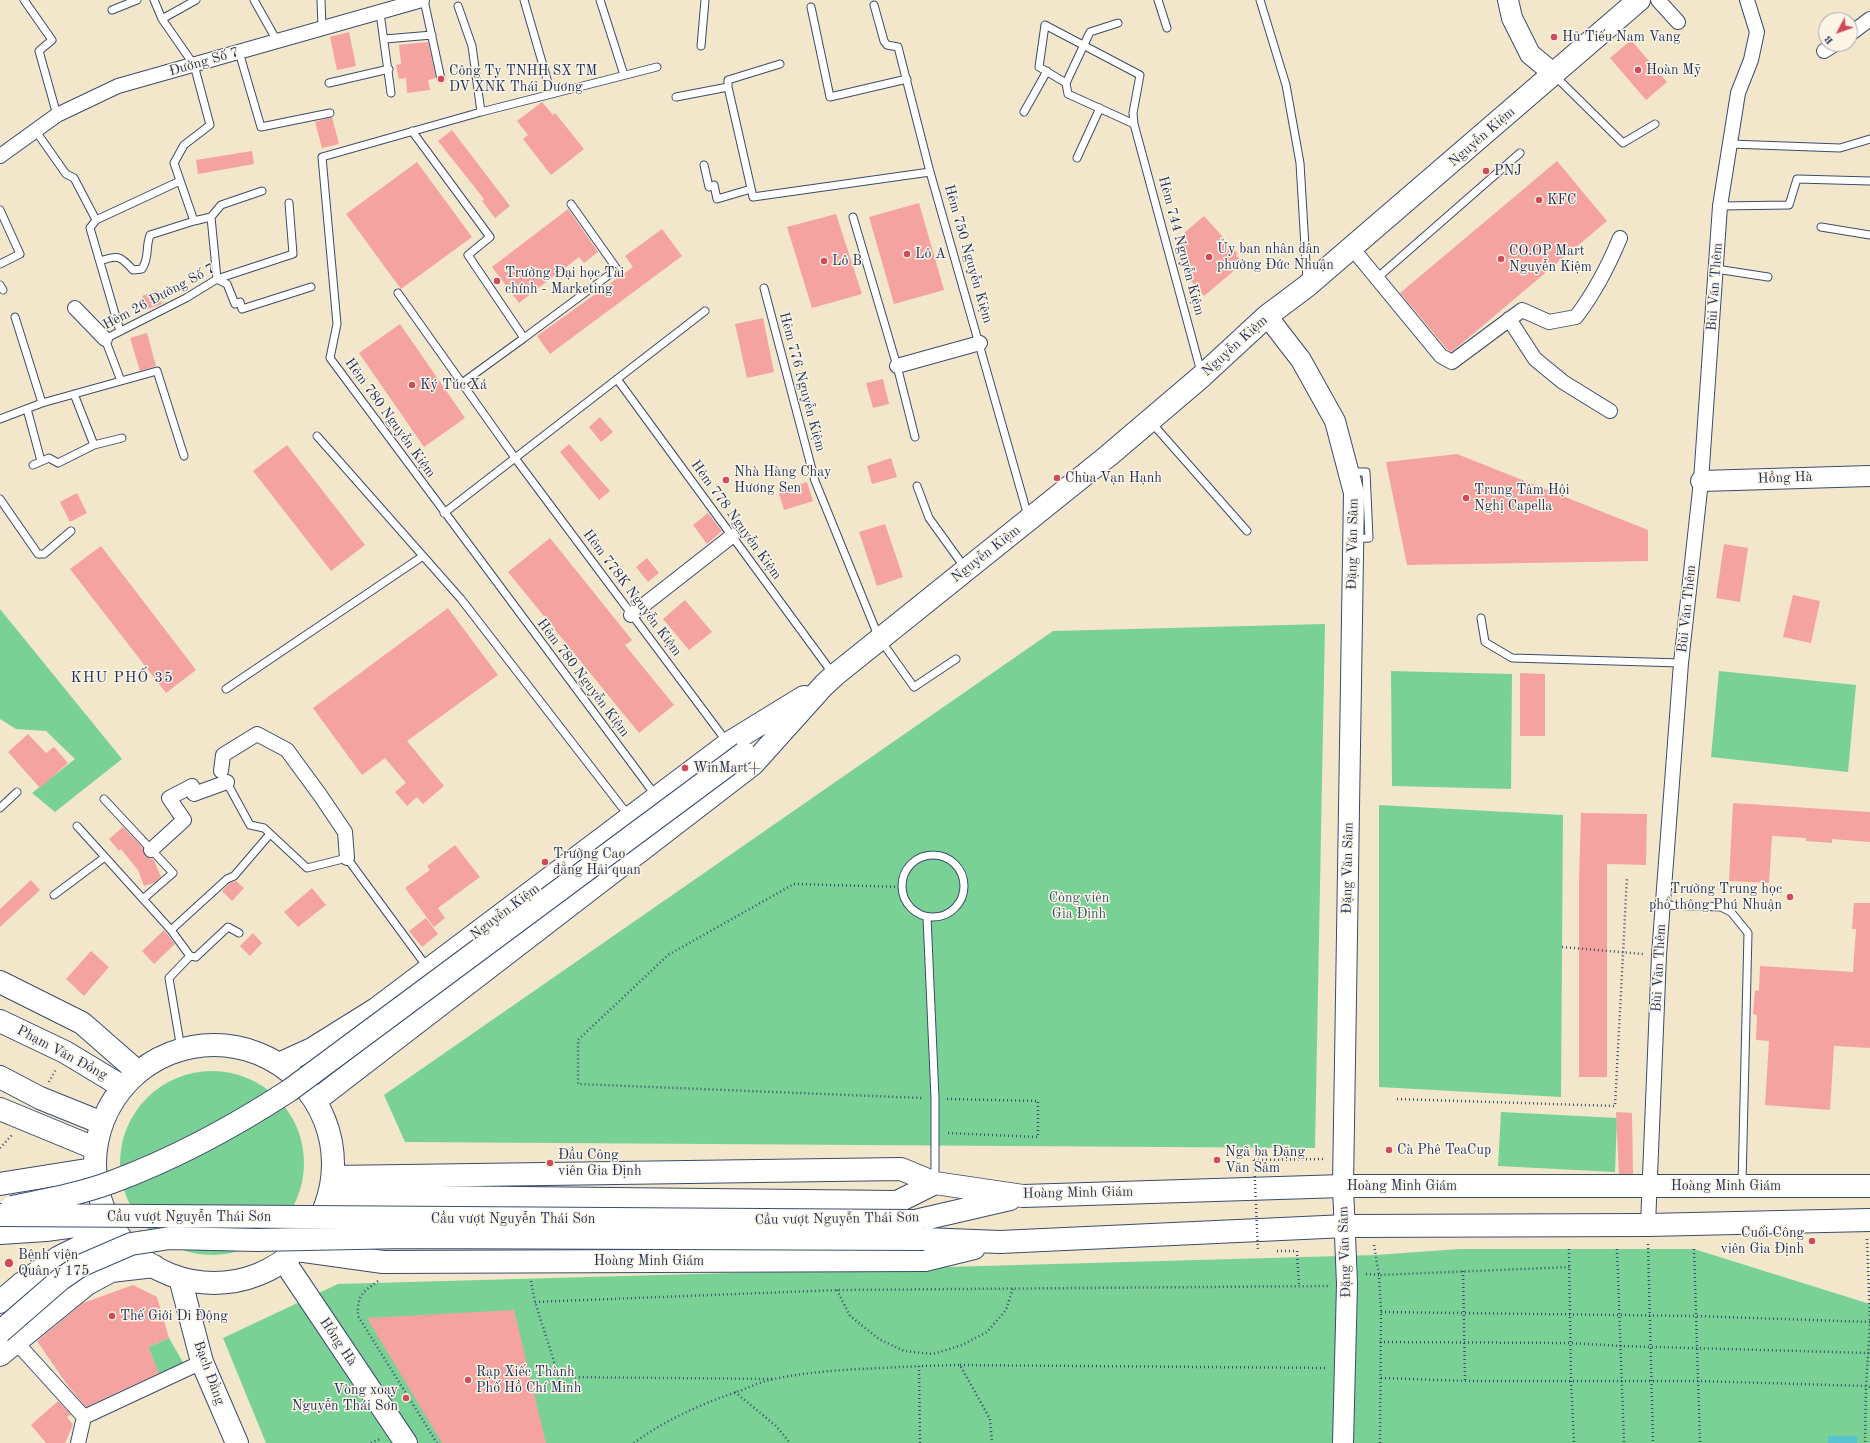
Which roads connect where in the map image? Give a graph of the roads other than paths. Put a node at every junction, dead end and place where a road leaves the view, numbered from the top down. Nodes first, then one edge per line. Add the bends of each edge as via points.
1 (24, 0) edge
2 (137, 0) edge
3 (154, 0) edge
4 (196, 0) edge
5 (254, 0) edge
6 (321, 0) edge
7 (423, 0) edge
8 (524, 0) edge
9 (600, 0) edge
10 (705, 0) edge
11 (1158, 0) edge
12 (1260, 0) edge
13 (1508, 0) edge
14 (1639, 0) edge
15 (1658, 0) edge
16 (1747, 0) edge
17 (874, 5) dead end
18 (458, 6) dead end
19 (811, 7) dead end
20 (112, 10) dead end
21 (380, 13) junction
22 (162, 19) junction
23 (1870, 19) edge
24 (1678, 22) dead end
25 (1118, 23) dead end
26 (322, 28) junction
27 (1167, 28) dead end
28 (1858, 28) edge
29 (432, 35) junction
30 (385, 39) junction
31 (277, 41) junction
32 (1083, 45) junction
33 (701, 46) dead end
34 (239, 52) junction
35 (780, 64) dead end
36 (194, 65) junction
37 (657, 67) dead end
38 (389, 69) junction
39 (1047, 71) junction
40 (1554, 74) junction
41 (624, 75) junction
42 (441, 79) dead end
43 (907, 79) junction
44 (330, 83) dead end
45 (1066, 83) junction
46 (728, 87) junction
47 (391, 93) dead end
48 (551, 93) junction
49 (676, 97) dead end
50 (1100, 108) junction
51 (481, 112) junction
52 (1024, 112) dead end
53 (330, 113) dead end
54 (57, 115) junction
55 (1134, 124) junction
56 (1655, 124) dead end
57 (35, 130) junction
58 (412, 131) junction
59 (1870, 139) edge
60 (1730, 144) junction
61 (1520, 153) dead end
62 (0, 156) edge
63 (1077, 158) dead end
64 (704, 165) dead end
65 (930, 172) junction
66 (180, 181) junction
67 (1870, 181) edge
68 (751, 189) junction
69 (262, 191) dead end
70 (289, 203) dead end
71 (570, 204) dead end
72 (1720, 206) junction
73 (0, 210) edge
74 (211, 217) junction
75 (854, 217) dead end
76 (96, 220) junction
77 (194, 221) junction
78 (1821, 227) dead end
79 (1870, 235) edge
80 (1620, 238) dead end
81 (1352, 248) junction
82 (100, 261) junction
83 (0, 264) edge
84 (1716, 268) junction
85 (1768, 277) dead end
86 (1377, 278) junction
87 (217, 279) junction
88 (1307, 286) junction
89 (311, 287) dead end
90 (764, 288) dead end
91 (398, 293) dead end
92 (75, 308) dead end
93 (705, 311) dead end
94 (1267, 316) junction
95 (14, 317) dead end
96 (1509, 319) junction
97 (120, 331) junction
98 (524, 338) junction
99 (105, 339) junction
100 (980, 343) junction
101 (897, 366) junction
102 (1202, 376) junction
103 (617, 379) junction
104 (121, 381) junction
105 (462, 383) junction
106 (74, 394) junction
107 (42, 403) junction
108 (27, 409) junction
109 (1610, 411) dead end
110 (0, 419) edge
111 (1150, 420) junction
112 (317, 436) dead end
113 (916, 437) dead end
114 (122, 438) dead end
115 (94, 445) junction
116 (184, 456) dead end
117 (515, 458) junction
118 (41, 461) junction
119 (33, 465) dead end
120 (1870, 476) edge
121 (1701, 481) junction
122 (918, 486) dead end
123 (0, 499) edge
124 (444, 513) junction
125 (1029, 520) junction
126 (71, 531) dead end
127 (1247, 531) dead end
128 (732, 536) junction
129 (423, 556) junction
130 (966, 569) junction
131 (632, 615) junction
132 (1481, 618) dead end
133 (879, 638) junction
134 (956, 659) dead end
135 (1681, 663) junction
136 (829, 680) junction
137 (226, 689) dead end
138 (736, 748) junction
139 (224, 776) junction
140 (17, 792) dead end
141 (657, 798) junction
142 (104, 799) dead end
143 (0, 808) edge
144 (630, 819) junction
145 (77, 826) dead end
146 (270, 834) junction
147 (151, 850) junction
148 (105, 857) junction
149 (346, 858) junction
150 (54, 895) dead end
151 (143, 899) junction
152 (1663, 905) junction
153 (927, 917) junction
154 (171, 930) junction
155 (239, 933) dead end
156 (190, 956) junction
157 (428, 969) junction
158 (0, 982) edge
159 (0, 1021) edge
160 (181, 1049) junction
161 (279, 1064) junction
162 (0, 1077) edge
163 (131, 1079) junction
164 (315, 1101) junction
165 (0, 1109) edge
166 (102, 1123) junction
167 (92, 1147) junction
168 (93, 1170) junction
169 (29, 1181) junction
170 (935, 1183) junction
171 (0, 1184) edge
172 (1343, 1186) junction
173 (1649, 1186) junction
174 (1742, 1186) junction
175 (1870, 1186) edge
176 (331, 1187) junction
177 (1023, 1196) junction
178 (0, 1209) edge
179 (0, 1215) edge
180 (1648, 1225) junction
181 (112, 1226) junction
182 (1346, 1226) junction
183 (1868, 1228) edge
184 (46, 1230) junction
185 (920, 1230) junction
186 (0, 1232) edge
187 (1000, 1242) junction
188 (290, 1256) junction
189 (154, 1266) junction
190 (180, 1278) junction
191 (0, 1302) edge
192 (5, 1343) edge
193 (202, 1362) junction
194 (84, 1417) junction
195 (78, 1443) edge
196 (237, 1443) edge
197 (406, 1443) edge
198 (1343, 1443) edge

1 - 54 lane via 52,40 39,51
2 - 20 lane
3 - 22 lane
4 - 22 lane
5 - 31 lane
6 - 26 lane
7 - 21 street, Đường Số 7
7 - 29 lane
8 - 48 lane
9 - 41 lane
10 - 33 lane
11 - 27 lane
12 - 88 lane via 1286,85 1300,163
13 - 40 street via 1512,18 1530,54
14 - 40 main road, Nguyễn Kiệm
15 - 24 street
16 - 60 street, Bùi Văn Thêm via 1757,32 1751,60 1738,93
17 - 43 lane, Hẻm 750 Nguyễn Kiệm via 884,41 898,46
18 - 51 lane via 472,46
19 - 43 lane via 830,97
21 - 26 street, Đường Số 7
21 - 30 lane
22 - 36 lane
23 - 28 street
25 - 32 lane via 1090,32
26 - 31 street, Đường Số 7
29 - 30 lane
29 - 42 lane
30 - 38 lane
31 - 34 street, Đường Số 7
32 - 39 lane, Hẻm 744 Nguyễn Kiệm via 1045,25 1039,67
32 - 45 lane
32 - 55 lane, Hẻm 744 Nguyễn Kiệm via 1140,75 1133,113
34 - 36 street, Đường Số 7
34 - 53 lane via 261,127
35 - 46 lane via 728,80
36 - 54 street, Đường Số 7 via 118,86
36 - 66 lane via 210,125 184,145 174,163
37 - 41 lane, Hẻm 780 Nguyễn Kiệm
38 - 44 lane
38 - 47 lane
39 - 45 lane
39 - 52 lane
40 - 56 lane via 1623,143
40 - 81 main road, Nguyễn Kiệm
41 - 48 lane, Hẻm 780 Nguyễn Kiệm
43 - 65 lane, Hẻm 750 Nguyễn Kiệm
45 - 50 lane via 1068,94
46 - 49 lane
46 - 68 lane
48 - 51 lane, Hẻm 780 Nguyễn Kiệm
50 - 55 lane
50 - 63 lane
51 - 58 lane, Hẻm 780 Nguyễn Kiệm
54 - 57 street, Đường Số 7
55 - 102 lane, Hẻm 744 Nguyễn Kiệm
57 - 62 street, Đường Số 7
57 - 76 lane via 66,174 74,178
58 - 98 lane via 490,237 468,255
58 - 124 lane, Hẻm 780 Nguyễn Kiệm via 322,157 337,324 330,358
59 - 60 lane via 1840,148
60 - 72 street, Bùi Văn Thêm
61 - 86 lane
64 - 68 lane via 709,187 714,185 717,199
65 - 68 lane via 753,197
65 - 100 lane, Hẻm 750 Nguyễn Kiệm
66 - 76 lane
66 - 77 lane
67 - 72 lane via 1797,179 1789,205
69 - 74 lane via 221,205
70 - 87 lane, Hẻm 26 Đường Số 7 via 293,254
71 - 98 lane via 617,269
72 - 84 street, Bùi Văn Thêm
73 - 83 lane via 20,254
74 - 77 lane
74 - 87 lane
75 - 101 lane
76 - 82 lane via 90,228
77 - 82 lane via 150,235 146,246 148,258 142,269 133,270 124,259 114,256
78 - 79 lane
80 - 96 street via 1596,290 1576,317 1549,322 1522,310
81 - 86 street
81 - 88 main road, Nguyễn Kiệm
82 - 97 lane
84 - 85 lane
84 - 121 street, Bùi Văn Thêm
86 - 96 street via 1441,356 1452,362
87 - 89 lane via 227,284 235,304 240,302 242,309
87 - 97 lane, Hẻm 26 Đường Số 7 via 186,298
88 - 94 main road, Nguyễn Kiệm
90 - 133 lane, Hẻm 776 Nguyễn Kiệm via 815,481
91 - 105 lane, Hẻm 778K Nguyễn Kiệm
92 - 99 street
93 - 103 lane
94 - 102 main road, Nguyễn Kiệm
94 - 172 street, Đặng Văn Sâm via 1301,360 1335,421 1354,493
95 - 107 lane
96 - 109 street via 1534,358 1563,382
97 - 99 lane, Hẻm 26 Đường Số 7
98 - 105 lane
99 - 104 lane, Hẻm 26 Đường Số 7
100 - 101 street
100 - 125 lane, Hẻm 750 Nguyễn Kiệm
101 - 113 lane
102 - 111 main road, Nguyễn Kiệm
103 - 117 lane
103 - 128 lane, Hẻm 778 Nguyễn Kiệm
104 - 106 lane
104 - 116 lane via 157,371
105 - 117 lane, Hẻm 778K Nguyễn Kiệm
106 - 107 lane
106 - 115 lane
107 - 108 lane
108 - 110 lane
108 - 118 lane
111 - 125 main road, Nguyễn Kiệm
111 - 127 lane
112 - 129 lane
114 - 115 lane
115 - 118 lane via 58,463 49,458
117 - 124 lane
117 - 131 lane, Hẻm 778K Nguyễn Kiệm
118 - 119 lane
120 - 121 street, Hồng Hà
121 - 135 street, Bùi Văn Thêm
122 - 130 lane via 929,518
123 - 126 lane via 40,555
124 - 141 lane, Hẻm 780 Nguyễn Kiệm
125 - 130 main road, Nguyễn Kiệm
128 - 131 street
128 - 136 lane, Hẻm 778 Nguyễn Kiệm
129 - 137 lane
129 - 144 lane via 461,599
130 - 133 main road, Nguyễn Kiệm
131 - 138 lane, Hẻm 778K Nguyễn Kiệm
132 - 135 lane via 1485,642 1512,658
133 - 134 lane, Hẻm 776 Nguyễn Kiệm via 914,687
133 - 136 main road, Nguyễn Kiệm
135 - 152 street, Bùi Văn Thêm
136 - 138 main road
136 - 164 main road, Nguyễn Kiệm via 753,764
138 - 141 main road, Nguyễn Kiệm
138 - 178 main road, bridge via 290,1090 245,1119 113,1182 74,1194
139 - 146 lane via 250,825 264,828
139 - 147 street via 194,794 192,786 169,798 184,820
139 - 149 street via 223,755 257,734 287,750 345,832
140 - 143 lane
141 - 144 main road, Nguyễn Kiệm
142 - 147 lane
144 - 157 main road, Nguyễn Kiệm
145 - 148 lane
146 - 149 lane via 307,868
146 - 154 lane via 234,876 227,879
147 - 151 lane via 173,873
148 - 150 lane
148 - 151 lane
149 - 157 lane
151 - 154 lane
152 - 173 street, Bùi Văn Thêm
152 - 174 lane via 1721,907 1731,912 1748,933
153 - 153 lane via 953,911 964,894 962,874 957,866 940,856 920,858 907,870 903,878 908,903 913,910
153 - 170 lane via 935,1098
154 - 156 lane
155 - 156 lane via 228,927 196,957
156 - 160 lane via 169,978
157 - 161 main road, Nguyễn Kiệm via 342,1032
158 - 163 main road, Phạm Văn Đồng via 82,1023
159 - 163 main road, Phạm Văn Đồng
160 - 161 main road via 206,1044 232,1046 256,1052
160 - 163 main road via 158,1058
161 - 164 main road via 299,1080
162 - 166 main road via 40,1098
163 - 166 main road via 115,1098
164 - 176 main road via 327,1124 333,1149
165 - 167 main road
166 - 167 main road
167 - 168 main road
168 - 169 main road
168 - 181 main road
169 - 171 main road
169 - 184 main road via 42,1195
170 - 176 main road, Hoàng Minh Giám via 901,1169
170 - 176 main road via 897,1202
170 - 177 main road, Hoàng Minh Giám
172 - 173 main road, Hoàng Minh Giám
172 - 177 main road, Hoàng Minh Giám
172 - 182 street, Đặng Văn Sâm
173 - 174 main road, Hoàng Minh Giám
173 - 180 street, Bùi Văn Thêm
174 - 175 main road, Hoàng Minh Giám
176 - 188 main road via 327,1204 314,1229
177 - 185 main road, Cầu vượt Nguyễn Thái Sơn
179 - 185 main road, Cầu vượt Nguyễn Thái Sơn, bridge
180 - 182 main road, Hoàng Minh Giám
180 - 183 main road, Hoàng Minh Giám
181 - 184 main road
181 - 189 main road via 131,1248
181 - 191 main road via 59,1257
182 - 187 main road, Hoàng Minh Giám
182 - 198 street, Đặng Văn Sâm
184 - 186 main road
185 - 187 main road, Hoàng Minh Giám
185 - 192 main road, Cầu vượt Nguyễn Thái Sơn, bridge via 257,1240 163,1239 131,1244 80,1266 61,1279
187 - 188 main road, Hoàng Minh Giám via 925,1260 383,1262
188 - 190 main road via 260,1274 234,1281 207,1283
188 - 197 main road, Hồng Hà
189 - 190 main road
189 - 192 main road via 110,1271 87,1284
190 - 193 main road, Bạch Đằng
192 - 194 street
193 - 194 street
193 - 196 main road, Bạch Đằng
194 - 195 street

